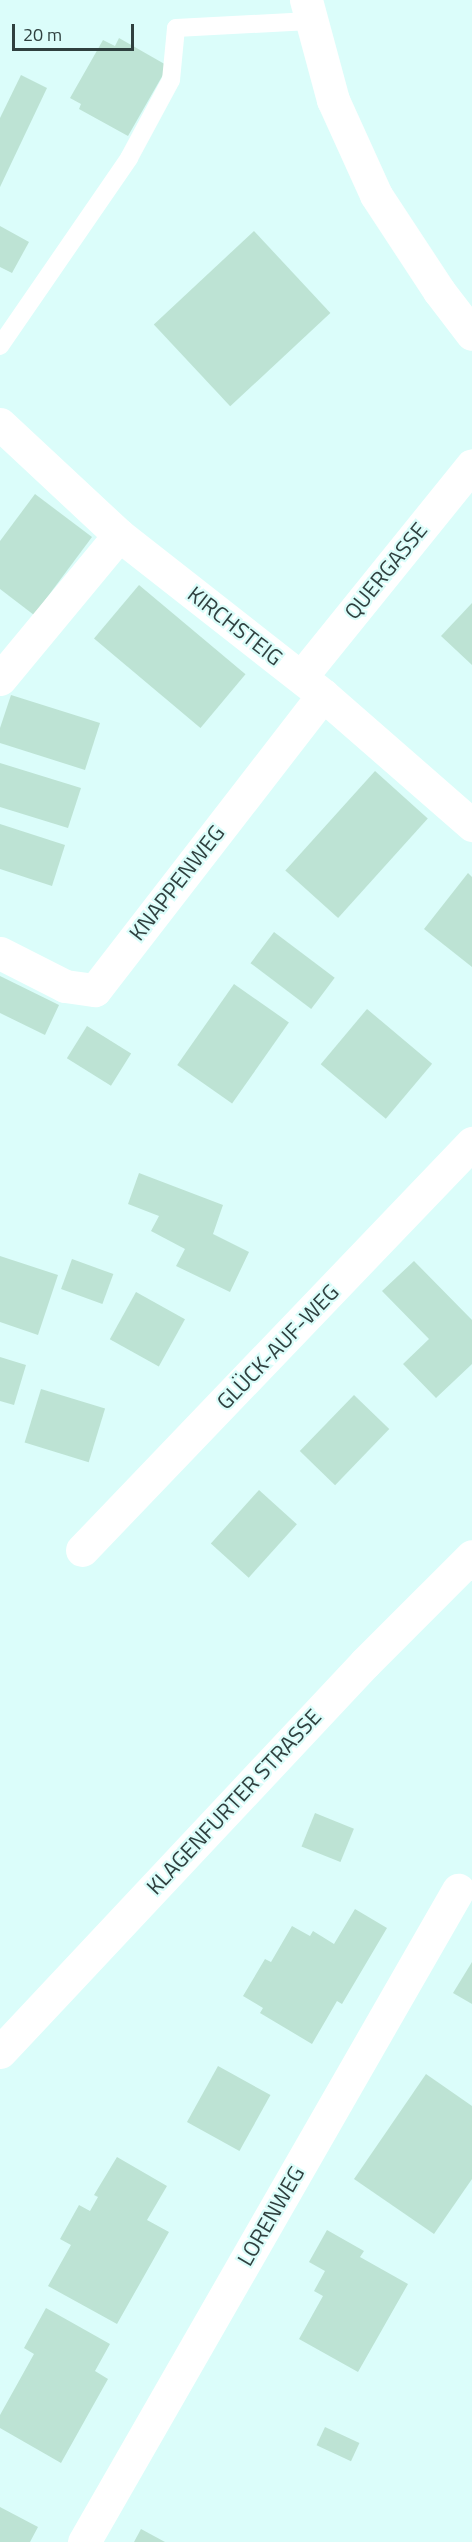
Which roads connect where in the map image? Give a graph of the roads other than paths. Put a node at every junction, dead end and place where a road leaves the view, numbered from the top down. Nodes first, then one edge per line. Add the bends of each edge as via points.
1 (308, 11) edge
2 (472, 334) edge
3 (0, 346) edge
4 (0, 424) edge
5 (472, 465) edge
6 (119, 535) junction
7 (0, 679) edge
8 (312, 686) junction
9 (472, 825) edge
10 (0, 953) edge
11 (472, 1143) edge
12 (82, 1550) dead end
13 (472, 1556) edge
14 (458, 1890) dead end
15 (0, 2052) edge
16 (84, 2542) edge

1 - 2 street via 333,100 376,195
1 - 3 lane via 176,28 171,80 129,158
4 - 6 street, KIRCHSTEIG
5 - 8 street, QUERGASSE
6 - 7 street
6 - 8 street, KIRCHSTEIG
8 - 9 street, KIRCHSTEIG
8 - 10 street, KNAPPENWEG via 94,990 65,986
11 - 12 street, GLÜCK-AUF-WEG
13 - 15 street, KLAGENFURTER STRASSE via 365,1663
14 - 16 street, LORENWEG

